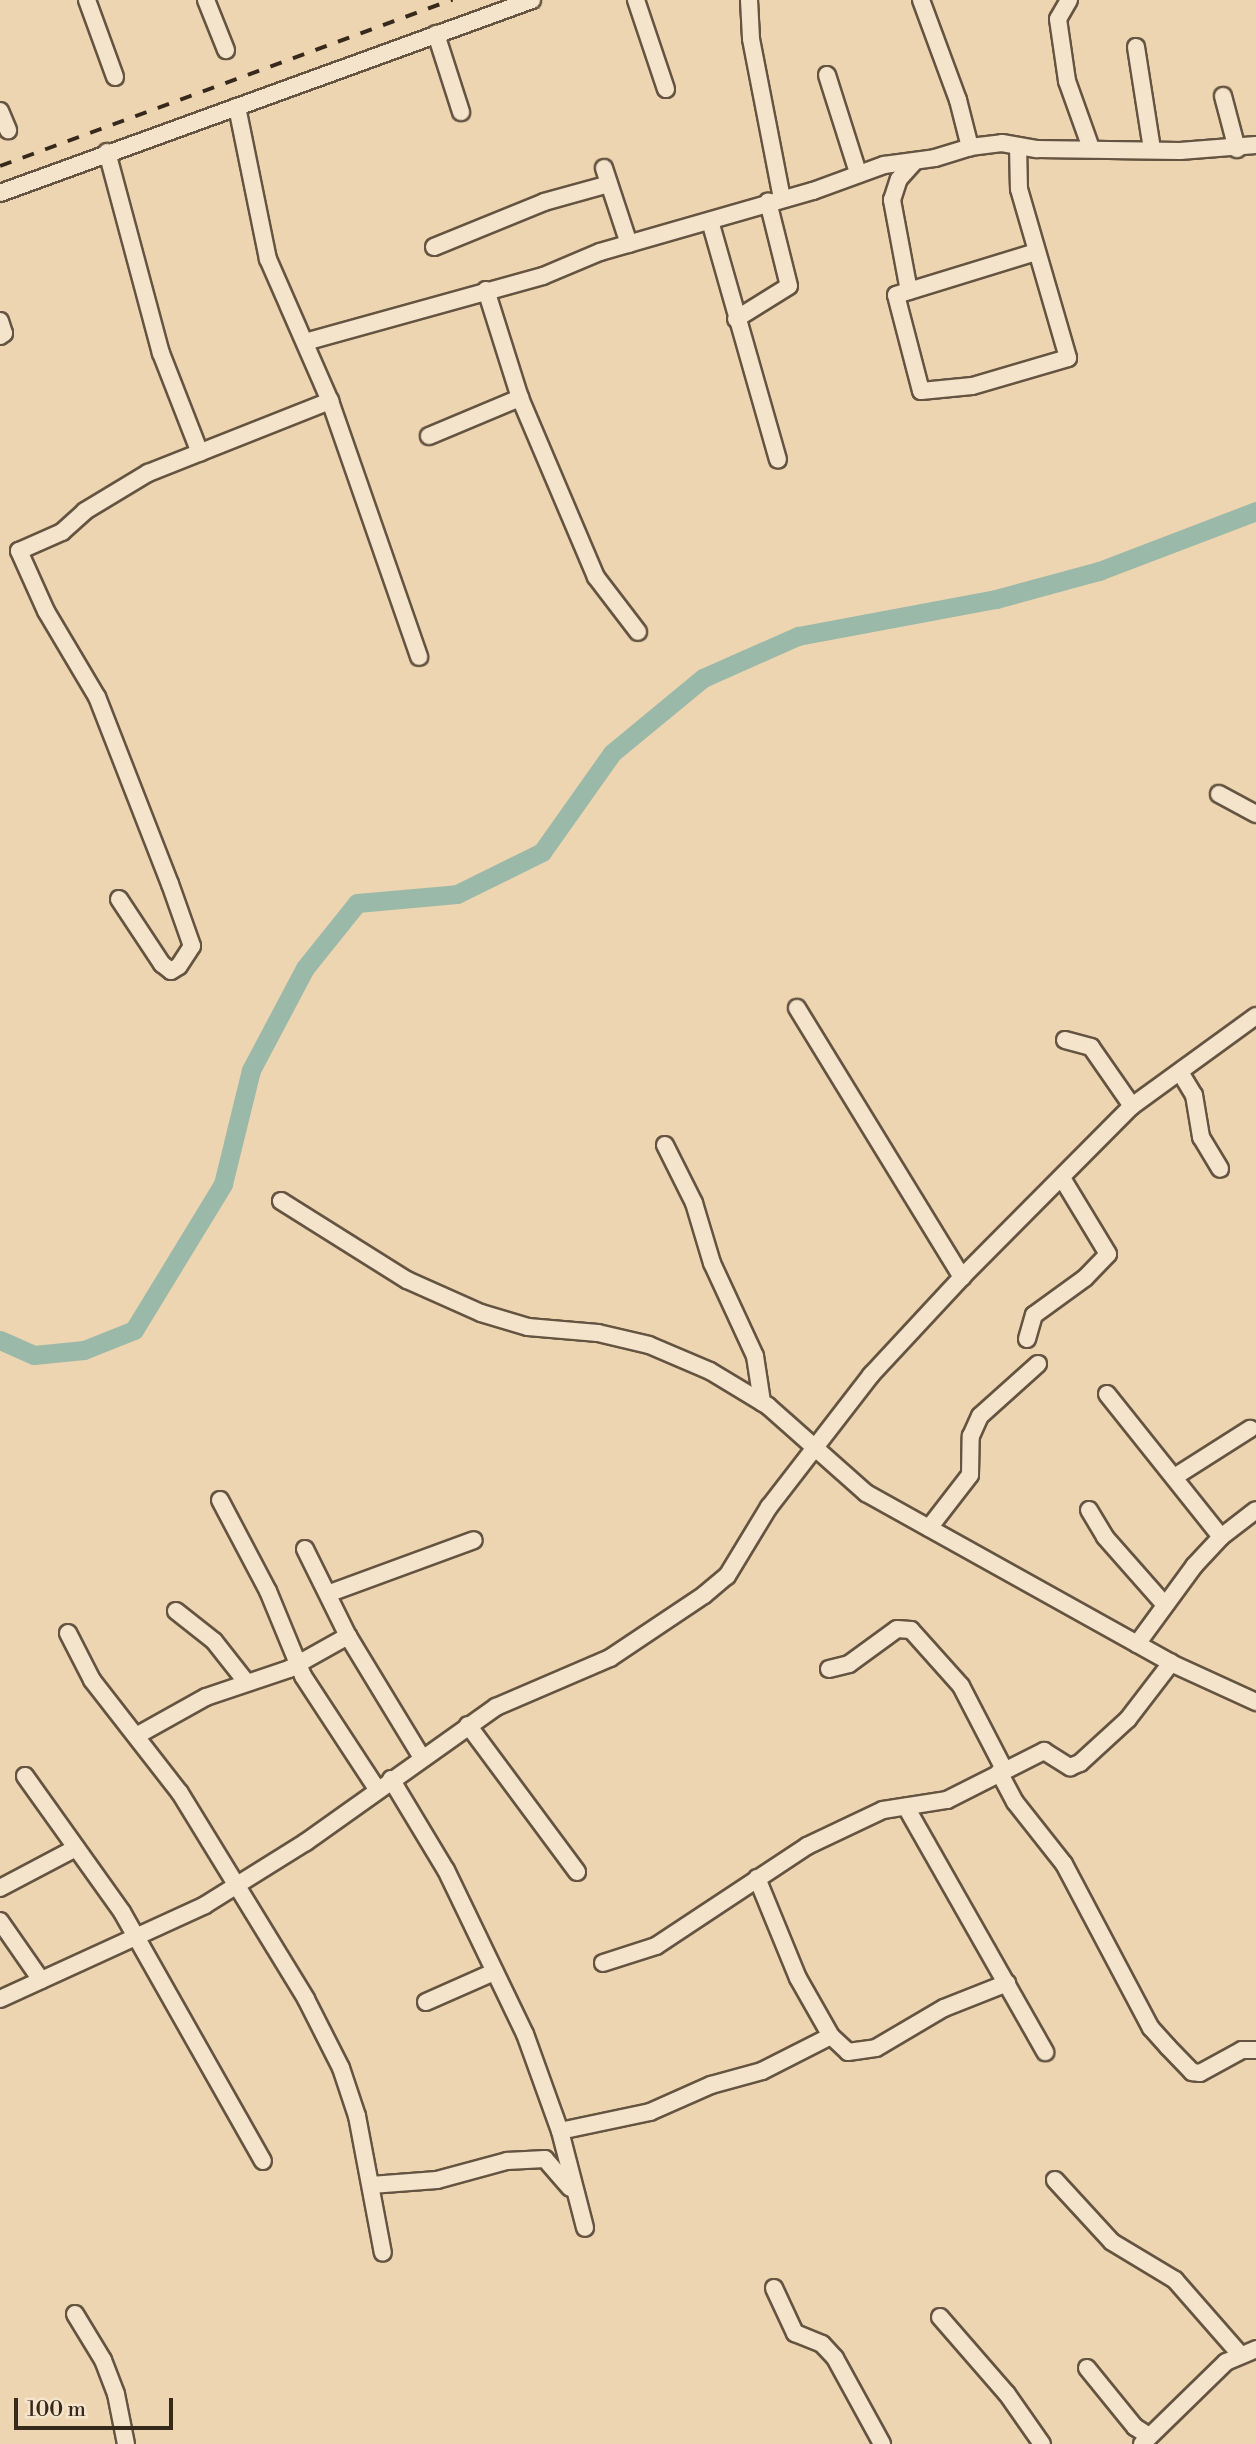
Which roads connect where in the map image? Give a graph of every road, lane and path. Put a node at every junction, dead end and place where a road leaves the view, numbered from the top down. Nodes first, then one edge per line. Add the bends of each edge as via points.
1 (87, 0) edge
2 (206, 0) edge
3 (532, 0) edge
4 (636, 0) edge
5 (749, 0) edge
6 (921, 0) edge
7 (1069, 0) edge
8 (436, 34) junction
9 (1136, 47) dead end
10 (226, 50) dead end
11 (827, 75) dead end
12 (115, 77) dead end
13 (666, 89) dead end
14 (1223, 96) dead end
15 (237, 107) junction
16 (0, 111) edge
17 (461, 112) dead end
18 (8, 130) dead end
19 (1256, 145) edge
20 (970, 146) junction
21 (1018, 146) junction
22 (1091, 148) junction
23 (1152, 149) junction
24 (1237, 149) junction
25 (107, 152) junction
26 (915, 161) junction
27 (604, 168) dead end
28 (858, 173) junction
29 (609, 184) junction
30 (0, 193) edge
31 (775, 201) junction
32 (710, 220) junction
33 (629, 244) junction
34 (434, 247) dead end
35 (1036, 252) junction
36 (486, 290) junction
37 (909, 291) junction
38 (736, 319) junction
39 (0, 321) edge
40 (0, 336) edge
41 (305, 342) junction
42 (520, 398) junction
43 (330, 401) junction
44 (429, 436) dead end
45 (200, 453) junction
46 (778, 460) dead end
47 (638, 632) dead end
48 (419, 657) dead end
49 (1219, 794) dead end
50 (1256, 814) edge
51 (120, 899) dead end
52 (797, 1008) dead end
53 (1256, 1016) edge
54 (1065, 1040) dead end
55 (1180, 1072) junction
56 (1132, 1106) junction
57 (664, 1145) dead end
58 (1220, 1169) dead end
59 (1062, 1178) junction
60 (281, 1201) dead end
61 (962, 1277) junction
62 (1027, 1339) dead end
63 (1038, 1364) dead end
64 (1107, 1394) dead end
65 (762, 1402) junction
66 (1250, 1429) dead end
67 (815, 1450) junction
68 (1176, 1476) junction
69 (220, 1500) dead end
70 (1090, 1510) dead end
71 (1256, 1510) edge
72 (929, 1528) junction
73 (1221, 1537) junction
74 (474, 1541) dead end
75 (305, 1549) dead end
76 (330, 1593) junction
77 (1164, 1604) junction
78 (176, 1611) dead end
79 (68, 1633) dead end
80 (348, 1636) junction
81 (1136, 1644) junction
82 (1171, 1663) junction
83 (298, 1664) junction
84 (829, 1669) dead end
85 (247, 1683) junction
86 (1256, 1702) edge
87 (468, 1726) junction
88 (136, 1736) junction
89 (421, 1756) junction
90 (1002, 1771) junction
91 (24, 1776) dead end
92 (391, 1779) junction
93 (376, 1789) junction
94 (906, 1807) junction
95 (76, 1848) junction
96 (576, 1872) dead end
97 (757, 1878) junction
98 (237, 1885) junction
99 (0, 1888) edge
100 (0, 1921) edge
101 (135, 1940) junction
102 (603, 1963) dead end
103 (494, 1972) junction
104 (41, 1980) junction
105 (1007, 1983) junction
106 (0, 1999) edge
107 (426, 2002) dead end
108 (831, 2036) junction
109 (1256, 2050) edge
110 (1045, 2052) dead end
111 (560, 2131) junction
112 (263, 2161) dead end
113 (1055, 2180) dead end
114 (371, 2185) junction
115 (571, 2190) junction
116 (584, 2228) dead end
117 (383, 2253) dead end
118 (774, 2288) dead end
119 (75, 2314) dead end
120 (940, 2317) dead end
121 (1256, 2349) edge
122 (1239, 2353) junction
123 (1087, 2368) dead end
124 (1146, 2440) edge
125 (126, 2444) edge
126 (882, 2444) edge
127 (1042, 2444) edge

1 - 12 street
2 - 10 street
3 - 8 street
4 - 13 street
5 - 31 street
6 - 20 street
7 - 22 street via 1058,19 1067,81
8 - 15 street
8 - 17 street
9 - 23 street
11 - 28 street
14 - 24 street
15 - 25 street
15 - 41 street via 268,259
16 - 18 street
19 - 24 street
20 - 21 street
20 - 26 street
21 - 22 street
21 - 35 street via 1019,189
22 - 23 street
23 - 24 street
25 - 30 street
25 - 45 street via 161,353
26 - 28 street
26 - 37 street via 899,179 892,200
27 - 29 street
28 - 31 street
29 - 33 street
29 - 34 street via 544,202
31 - 32 street
31 - 38 street via 789,286
32 - 33 street
32 - 38 street
33 - 36 street via 543,276
35 - 37 street
35 - 37 street via 1068,358 972,386 921,391 897,295
36 - 41 street
36 - 42 street
38 - 46 street
39 - 40 street
41 - 43 street
42 - 44 street
42 - 47 street via 596,577
43 - 45 street
43 - 48 street
45 - 51 street via 148,473 85,511 62,532 19,551 46,611 97,697 170,884 192,946 179,966 171,971 162,964
49 - 50 street
52 - 61 street
53 - 55 street
54 - 56 street via 1091,1047
55 - 56 street
55 - 58 street via 1194,1095 1201,1136
56 - 59 street
57 - 65 street via 694,1203 712,1263 755,1356
59 - 61 street
59 - 62 street via 1108,1254 1086,1278 1034,1315
60 - 65 street via 407,1280 481,1313 528,1327 598,1333 649,1345 710,1371
61 - 67 street via 871,1375
63 - 72 street via 980,1416 971,1436 970,1475
64 - 68 street
65 - 67 street
66 - 68 street
67 - 72 street via 866,1493
67 - 87 street via 769,1507 727,1576 704,1595 610,1658 516,1697
68 - 73 street
69 - 83 street via 268,1591
70 - 77 street via 1105,1537
71 - 73 street
72 - 81 street
73 - 77 street
74 - 76 street
75 - 76 street
76 - 80 street
77 - 81 street
78 - 85 street via 214,1641
79 - 88 street via 92,1680
80 - 83 street
80 - 89 street
81 - 82 street
82 - 86 street
82 - 90 street via 1128,1719 1080,1763 1070,1767 1044,1751
83 - 85 street
83 - 93 street
84 - 90 street via 849,1664 897,1629 911,1630 961,1686
85 - 88 street via 206,1697
87 - 89 street
87 - 96 street
88 - 98 street via 180,1793
89 - 92 street
90 - 94 street via 947,1800
90 - 109 street via 1015,1802 1064,1864 1151,2028 1168,2047 1192,2072 1200,2073 1242,2050
91 - 95 street
92 - 93 street
92 - 103 street via 446,1870
93 - 98 street
94 - 97 street via 883,1810 807,1846
94 - 105 street via 930,1856
95 - 99 street
95 - 101 street via 122,1912
97 - 102 street via 656,1946
97 - 108 street via 798,1978
98 - 101 street
98 - 114 street via 306,1999 341,2068 358,2116
100 - 104 street
101 - 104 street
101 - 112 street
103 - 107 street
103 - 111 street via 525,2034
104 - 106 street
105 - 108 street via 944,2008 876,2048 848,2052
105 - 110 street
108 - 111 street via 762,2071 711,2085 650,2112
111 - 115 street
113 - 122 street via 1112,2242 1175,2280
114 - 115 street via 437,2180 507,2161 545,2159
114 - 117 street
115 - 116 street
118 - 126 street via 795,2333 822,2344 835,2358
119 - 125 street via 112,2382
120 - 127 street via 1007,2394
121 - 122 street
122 - 124 street
123 - 124 street

